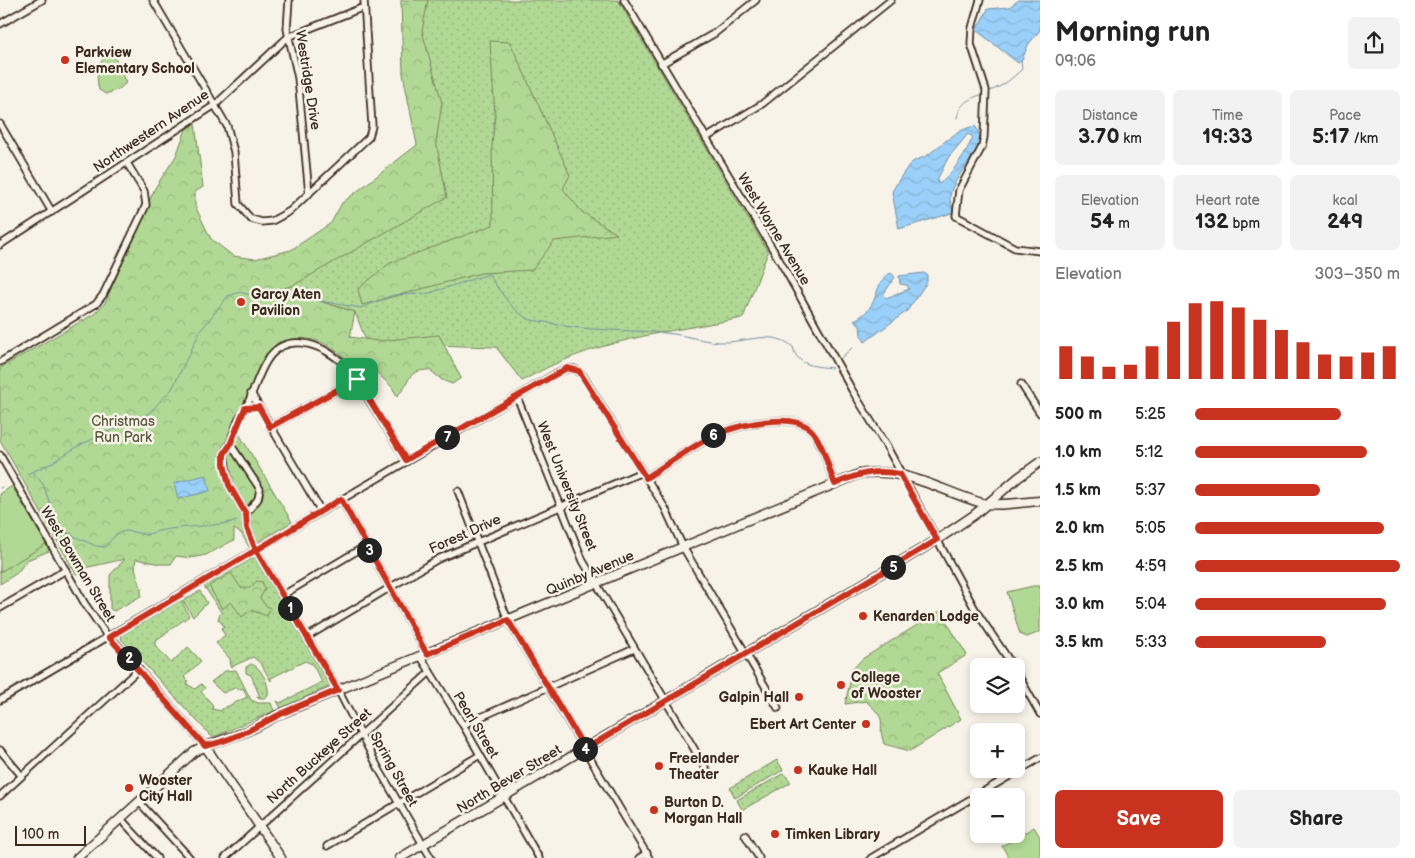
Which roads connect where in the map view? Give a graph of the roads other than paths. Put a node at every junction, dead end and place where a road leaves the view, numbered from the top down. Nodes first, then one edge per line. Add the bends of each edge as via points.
1 (42, 0) edge
2 (153, 0) edge
3 (289, 0) edge
4 (364, 0) edge
5 (624, 0) edge
6 (756, 0) edge
7 (891, 0) edge
8 (980, 0) edge
9 (364, 7) junction
10 (0, 24) edge
11 (288, 37) junction
12 (661, 64) junction
13 (215, 105) junction
14 (0, 124) edge
15 (706, 138) junction
16 (126, 163) junction
17 (308, 194) junction
18 (52, 212) junction
19 (0, 245) edge
20 (1040, 251) edge
21 (0, 362) edge
22 (357, 379) junction
23 (1021, 384) dead end
24 (251, 393) junction
25 (516, 397) junction
26 (259, 407) junction
27 (245, 408) junction
28 (1040, 413) edge
29 (270, 427) junction
30 (230, 445) junction
31 (0, 454) edge
32 (406, 460) junction
33 (1040, 462) edge
34 (642, 472) junction
35 (900, 474) junction
36 (646, 478) junction
37 (835, 484) junction
38 (458, 491) dead end
39 (341, 499) junction
40 (1040, 501) edge
41 (989, 504) junction
42 (560, 507) junction
43 (321, 511) junction
44 (246, 514) junction
45 (937, 540) junction
46 (476, 541) junction
47 (367, 545) junction
48 (683, 547) junction
49 (256, 550) junction
50 (66, 570) junction
51 (596, 584) junction
52 (390, 587) junction
53 (282, 595) junction
54 (0, 608) edge
55 (508, 620) junction
56 (109, 637) junction
57 (307, 637) junction
58 (634, 649) junction
59 (746, 654) junction
60 (424, 656) junction
61 (1008, 658) edge
62 (139, 669) junction
63 (430, 672) junction
64 (546, 686) junction
65 (1025, 687) edge
66 (338, 690) junction
67 (0, 700) edge
68 (665, 702) junction
69 (778, 708) dead end
70 (1040, 714) edge
71 (463, 725) junction
72 (361, 735) junction
73 (205, 746) junction
74 (585, 749) junction
75 (0, 750) edge
76 (480, 755) junction
77 (1040, 758) edge
78 (710, 774) dead end
79 (21, 776) junction
80 (0, 796) edge
81 (504, 797) junction
82 (140, 803) junction
83 (400, 804) junction
84 (121, 819) junction
85 (262, 825) junction
86 (744, 835) dead end
87 (423, 844) junction
88 (327, 846) dead end
89 (648, 856) edge
90 (77, 858) edge
91 (157, 858) edge
92 (190, 858) edge
93 (225, 858) edge
94 (281, 858) edge
95 (400, 858) edge
96 (431, 858) edge
97 (539, 858) edge
98 (639, 858) edge
99 (759, 858) edge
100 (871, 858) edge

1 - 10 street
2 - 13 street
3 - 11 street, Westridge Drive
4 - 9 street
5 - 12 street, West Wayne Avenue
6 - 12 street via 715,33
7 - 15 street via 762,104
8 - 20 street via 972,28 972,44 986,90 982,147 959,190 956,216 1014,248
9 - 11 street, Northwestern Avenue
9 - 17 street via 372,126 369,137
11 - 13 street, Northwestern Avenue
11 - 17 street, Westridge Drive via 298,78
12 - 15 street, West Wayne Avenue
13 - 16 street, Northwestern Avenue
13 - 17 street via 231,140 238,204 244,212 256,221 272,221 290,211
14 - 18 street
15 - 35 street, West Wayne Avenue via 888,448
16 - 18 street, Northwestern Avenue
16 - 21 street via 144,191 146,205 103,295 88,310
18 - 19 street, Northwestern Avenue
22 - 24 street, Spring Street via 338,358 319,347 304,343 287,344 271,353
22 - 29 street
22 - 32 street, Spring Street
23 - 28 street
24 - 26 street
24 - 27 street, Spring Street
25 - 32 street
25 - 34 street via 567,368 579,371
25 - 42 street, West University Street
26 - 27 street
26 - 29 street
27 - 30 street, Spring Street
29 - 43 street
30 - 44 street, Spring Street via 224,454 225,474
30 - 44 street via 260,489 258,499
31 - 50 street, West Bowman Street
32 - 39 street
33 - 41 main road, North Bever Street
34 - 36 street
34 - 42 street, Forest Drive
35 - 37 main road, Quinby Avenue via 880,471 859,474
35 - 41 main road, Quinby Avenue
35 - 45 street, West Wayne Avenue
36 - 37 street via 724,430 785,420 809,428 817,439
36 - 48 street via 665,508
37 - 48 main road, Quinby Avenue
38 - 46 street
39 - 43 street
39 - 47 street, Pearl Street
40 - 41 main road
41 - 45 main road, North Bever Street
42 - 46 street, Forest Drive
42 - 51 street, West University Street
43 - 49 street
44 - 49 street, Spring Street via 247,528
45 - 59 main road, North Bever Street
45 - 61 street, West Wayne Avenue via 976,611
46 - 52 street, Forest Drive
46 - 55 street
47 - 52 street, Pearl Street
47 - 53 street
48 - 51 main road, Quinby Avenue
48 - 59 street
49 - 53 street, Spring Street
49 - 56 street
50 - 54 street
50 - 56 street, West Bowman Street
51 - 55 main road, Quinby Avenue
51 - 58 street, West University Street
52 - 57 street, Forest Drive
52 - 60 street, Pearl Street
53 - 57 street, Spring Street
55 - 60 main road, Quinby Avenue
55 - 64 street
56 - 62 street, West Bowman Street
56 - 67 street
57 - 66 street, Spring Street
58 - 64 street
58 - 68 street, West University Street
59 - 68 main road, North Bever Street
59 - 69 street
60 - 63 street, Pearl Street
60 - 66 main road, Quinby Avenue
62 - 73 street, West Bowman Street
62 - 79 street
63 - 71 street, Pearl Street
63 - 72 street, North Buckeye Street
64 - 71 street
64 - 74 street
65 - 70 street
66 - 72 street, Spring Street
66 - 73 main road, Quinby Avenue via 243,733
68 - 74 main road, North Bever Street
68 - 78 street, West University Street
71 - 76 street, Pearl Street
72 - 83 street, Spring Street
72 - 85 street, North Buckeye Street
73 - 82 main road, Quinby Avenue via 194,752
73 - 85 main road
74 - 81 main road, North Bever Street
74 - 89 street
75 - 79 street
76 - 81 street, Pearl Street
76 - 83 street
77 - 100 street
79 - 80 street
81 - 87 main road, North Bever Street
81 - 97 street, Pearl Street
82 - 84 main road, Quinby Avenue
82 - 92 street
83 - 87 street, Spring Street
83 - 88 street
84 - 90 main road, Quinby Avenue
84 - 91 street
85 - 93 street, North Buckeye Street
85 - 94 main road
86 - 99 street
87 - 95 main road, North Bever Street
87 - 96 street, Spring Street
89 - 98 street

